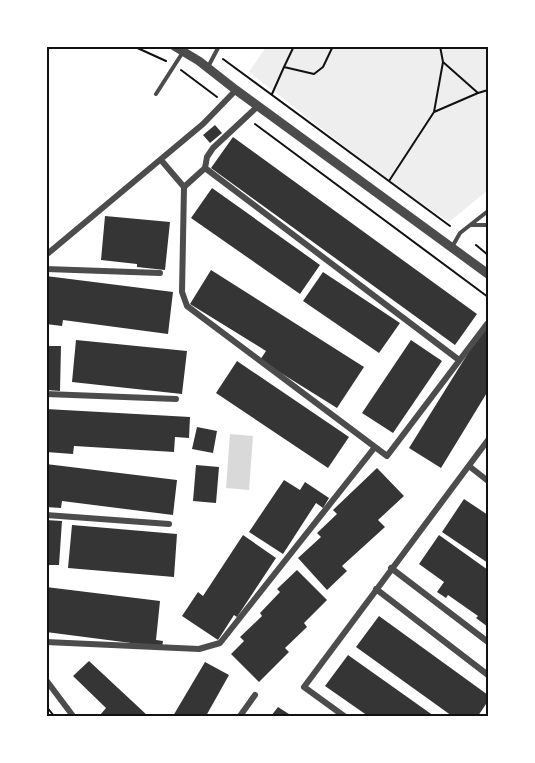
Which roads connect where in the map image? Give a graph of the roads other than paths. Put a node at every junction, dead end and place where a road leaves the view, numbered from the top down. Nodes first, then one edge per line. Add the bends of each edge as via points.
1 (219, 46) edge
2 (178, 49) edge
3 (208, 68) junction
4 (236, 90) junction
5 (156, 94) dead end
6 (258, 106) junction
7 (161, 160) junction
8 (205, 168) junction
9 (184, 187) junction
10 (489, 211) edge
11 (470, 225) junction
12 (489, 225) edge
13 (452, 247) junction
14 (46, 255) edge
15 (46, 269) edge
16 (160, 273) dead end
17 (489, 274) edge
18 (487, 324) dead end
19 (459, 360) junction
20 (46, 394) edge
21 (176, 399) dead end
22 (489, 440) edge
23 (375, 447) junction
24 (469, 466) junction
25 (489, 481) edge
26 (46, 514) edge
27 (169, 524) dead end
28 (391, 568) junction
29 (376, 589) junction
30 (46, 642) edge
31 (489, 642) edge
32 (489, 675) edge
33 (46, 680) edge
34 (255, 696) dead end
35 (73, 717) edge
36 (240, 717) edge
37 (344, 717) edge

1 - 3 lane
2 - 3 street
2 - 5 lane
3 - 4 street
4 - 6 street
4 - 7 street
6 - 8 street via 213,148
6 - 13 street
7 - 9 street
7 - 14 street
8 - 9 street
8 - 19 street
9 - 23 street via 182,292 187,306
10 - 11 lane
11 - 12 lane
11 - 13 lane
13 - 17 street
15 - 16 street
18 - 19 street
19 - 23 street via 387,456
20 - 21 street
22 - 24 street
23 - 30 street via 220,643 199,649
24 - 25 street
24 - 28 street
26 - 27 street
28 - 29 street
28 - 31 street
29 - 32 street
29 - 37 street via 304,687
33 - 35 street
34 - 36 street

